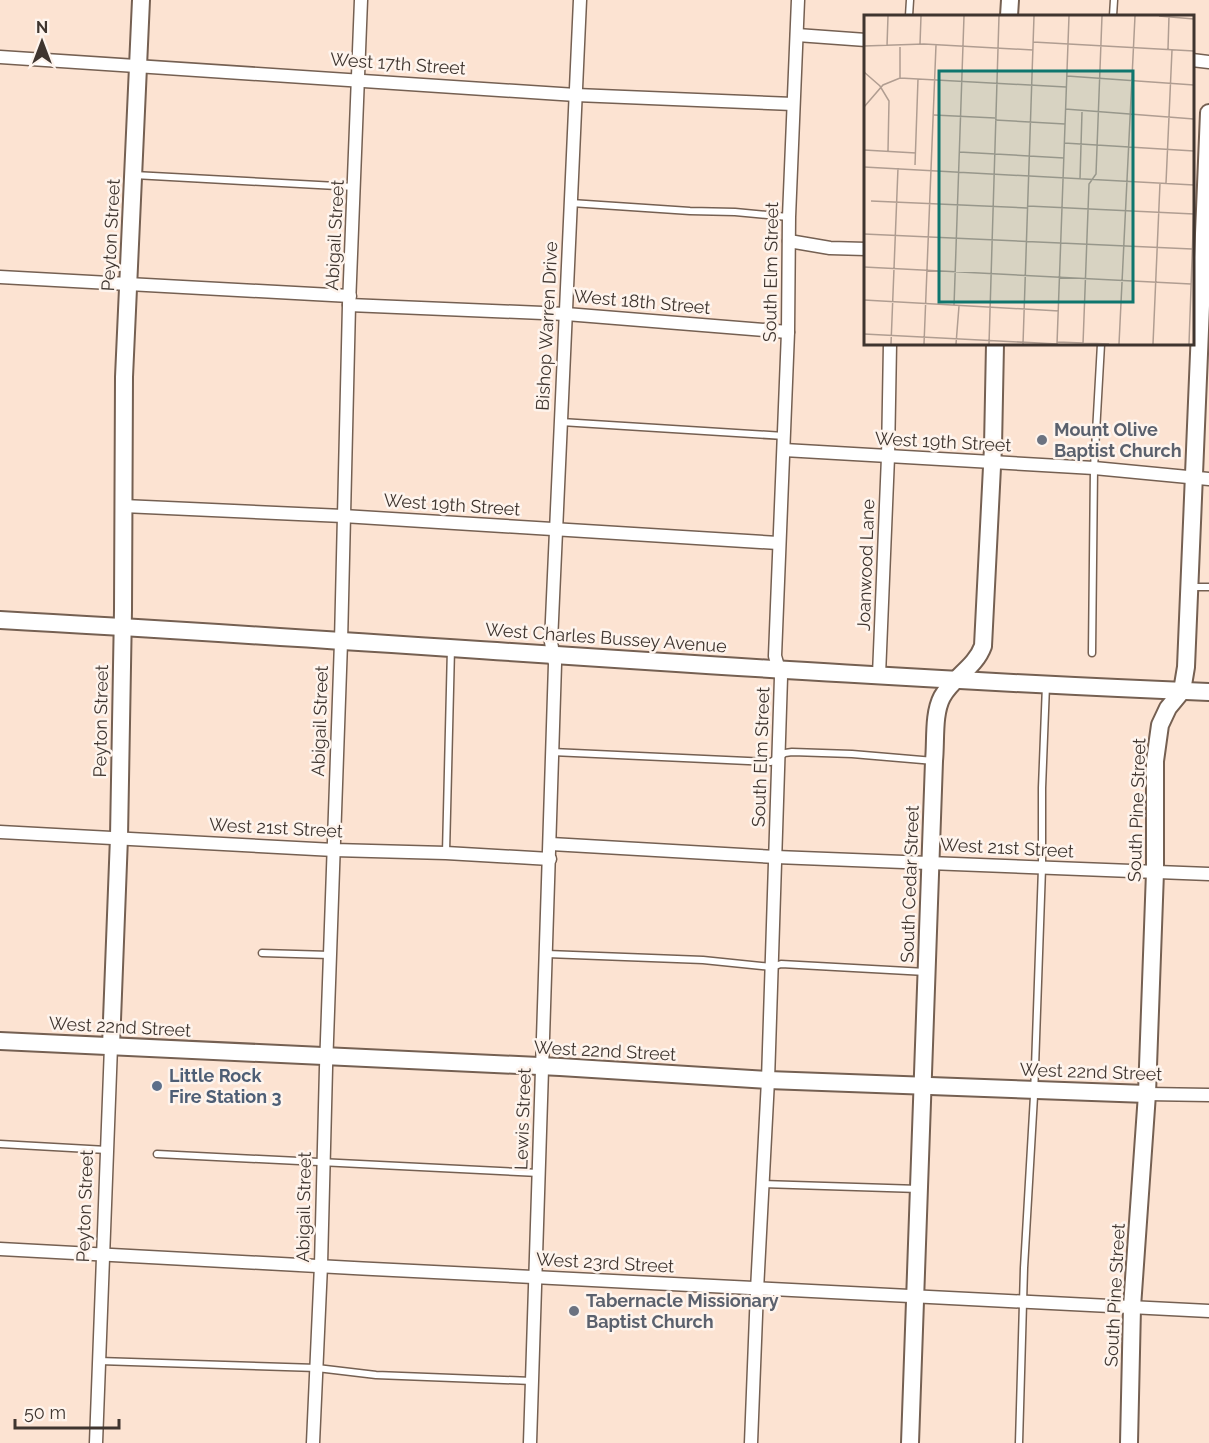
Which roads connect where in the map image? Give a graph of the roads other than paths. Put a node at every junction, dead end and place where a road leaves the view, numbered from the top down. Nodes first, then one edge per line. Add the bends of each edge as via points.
1 (141, 0) edge
2 (361, 0) edge
3 (580, 0) edge
4 (798, 0) edge
5 (910, 0) edge
6 (1010, 0) edge
7 (1114, 0) edge
8 (909, 15) edge
9 (1009, 15) edge
10 (1113, 15) edge
11 (796, 35) junction
12 (864, 40) edge
13 (0, 57) edge
14 (1194, 60) edge
15 (1209, 62) edge
16 (138, 65) junction
17 (357, 80) junction
18 (576, 95) junction
19 (793, 104) junction
20 (1209, 113) edge
21 (1208, 168) edge
22 (133, 175) junction
23 (355, 187) junction
24 (571, 203) junction
25 (789, 217) junction
26 (789, 241) junction
27 (864, 249) edge
28 (1202, 267) edge
29 (0, 277) edge
30 (128, 283) junction
31 (349, 300) junction
32 (566, 314) junction
33 (788, 332) junction
34 (890, 345) edge
35 (995, 345) edge
36 (1101, 345) edge
37 (1204, 378) edge
38 (561, 422) junction
39 (784, 436) junction
40 (784, 450) junction
41 (888, 457) junction
42 (992, 462) junction
43 (1094, 468) junction
44 (1202, 478) edge
45 (123, 506) junction
46 (343, 516) junction
47 (556, 529) junction
48 (778, 543) junction
49 (1190, 587) junction
50 (1209, 587) edge
51 (0, 620) edge
52 (123, 627) junction
53 (341, 642) junction
54 (451, 648) junction
55 (552, 653) junction
56 (1092, 653) dead end
57 (778, 669) junction
58 (879, 675) junction
59 (956, 679) junction
60 (1046, 684) junction
61 (1182, 691) junction
62 (1209, 692) edge
63 (552, 752) junction
64 (778, 758) junction
65 (934, 761) junction
66 (0, 832) edge
67 (118, 837) junction
68 (551, 844) junction
69 (334, 850) junction
70 (446, 853) junction
71 (776, 857) junction
72 (550, 859) junction
73 (931, 862) junction
74 (1042, 868) junction
75 (1155, 872) junction
76 (1209, 874) edge
77 (262, 953) dead end
78 (547, 954) junction
79 (331, 955) junction
80 (772, 967) junction
81 (927, 972) junction
82 (0, 1041) edge
83 (111, 1046) junction
84 (327, 1057) junction
85 (543, 1067) junction
86 (768, 1080) junction
87 (923, 1085) junction
88 (1034, 1090) junction
89 (1147, 1094) junction
90 (1209, 1095) edge
91 (0, 1144) edge
92 (107, 1150) junction
93 (157, 1154) dead end
94 (324, 1162) junction
95 (540, 1173) junction
96 (762, 1184) junction
97 (919, 1189) junction
98 (0, 1249) edge
99 (103, 1254) junction
100 (321, 1265) junction
101 (536, 1278) junction
102 (757, 1290) junction
103 (915, 1298) junction
104 (1023, 1303) junction
105 (1132, 1307) junction
106 (1209, 1311) edge
107 (99, 1361) junction
108 (317, 1368) junction
109 (533, 1381) junction
110 (96, 1443) edge
111 (313, 1443) edge
112 (530, 1443) edge
113 (751, 1443) edge
114 (910, 1443) edge
115 (1019, 1443) edge
116 (1129, 1443) edge

1 - 16 street, Peyton Street
2 - 17 street, Abigail Street
3 - 18 street, Bishop Warren Drive
4 - 11 street, South Elm Street
5 - 8 lane
6 - 9 street
7 - 10 lane
11 - 12 street
11 - 19 street, South Elm Street
13 - 16 street, West 17th Street
14 - 15 street
16 - 17 street, West 17th Street
16 - 22 street, Peyton Street
17 - 18 street, West 17th Street
17 - 23 street, Abigail Street
18 - 19 street, West 17th Street
18 - 24 street, Bishop Warren Drive
19 - 25 street, South Elm Street
20 - 21 street, South Pine Street
21 - 28 street, South Pine Street
22 - 23 lane
22 - 30 street, Peyton Street
23 - 31 street, Abigail Street
24 - 25 lane
24 - 32 street, Bishop Warren Drive
25 - 26 street, South Elm Street
26 - 27 street
26 - 33 street, South Elm Street
28 - 37 street, South Pine Street
29 - 30 street, West 18th Street
30 - 31 street, West 18th Street
30 - 45 street, Peyton Street
31 - 32 street, West 18th Street
31 - 46 street, Abigail Street
32 - 33 street, West 18th Street
32 - 38 street, Bishop Warren Drive
33 - 39 street, South Elm Street
34 - 41 street, Joanwood Lane
35 - 42 street, South Cedar Street
36 - 43 lane
37 - 44 street, South Pine Street
38 - 39 lane
38 - 47 street, Bishop Warren Drive
39 - 40 street, South Elm Street
40 - 41 street, West 19th Street
40 - 48 street, South Elm Street
41 - 42 street, West 19th Street
41 - 58 street, Joanwood Lane
42 - 43 street, West 19th Street
42 - 59 street, South Cedar Street via 983,646 975,662
43 - 44 street, West 19th Street
43 - 56 lane
44 - 49 street, South Pine Street
45 - 46 street, West 19th Street
45 - 52 street, Peyton Street
46 - 47 street, West 19th Street
46 - 53 street, Abigail Street
47 - 48 street, West 19th Street
47 - 55 street, Bishop Warren Drive
48 - 57 street, South Elm Street
49 - 50 lane
49 - 61 street, South Pine Street
51 - 52 street, West Charles Bussey Avenue
52 - 53 street, West Charles Bussey Avenue
52 - 67 street, Peyton Street
53 - 54 street, West Charles Bussey Avenue
53 - 69 street, Abigail Street
54 - 55 street, West Charles Bussey Avenue
54 - 70 lane
55 - 57 street, West Charles Bussey Avenue
55 - 63 street, Lewis Street
57 - 58 street, West Charles Bussey Avenue
57 - 64 street, South Elm Street
58 - 59 street, West Charles Bussey Avenue
59 - 60 street, West Charles Bussey Avenue
59 - 65 street, South Cedar Street via 938,706
60 - 61 street, West Charles Bussey Avenue
60 - 74 lane
61 - 62 street, West Charles Bussey Avenue
61 - 75 street, South Pine Street via 1162,719 1157,745
63 - 64 lane via 771,762
63 - 68 street, Lewis Street
64 - 65 lane via 792,752
64 - 71 street, South Elm Street
65 - 73 street, South Cedar Street
66 - 67 street, West 21st Street
67 - 69 street, West 21st Street
67 - 83 street, Peyton Street
68 - 71 street, West 21st Street
68 - 72 street, Lewis Street
69 - 70 street, West 21st Street
69 - 79 street, Abigail Street
70 - 72 street, West 21st Street
71 - 73 street, West 21st Street
71 - 80 street, South Elm Street
72 - 78 street, Lewis Street
73 - 74 street, West 21st Street
73 - 81 street, South Cedar Street
74 - 75 street, West 21st Street
74 - 88 lane
75 - 76 street, West 21st Street
75 - 89 street, South Pine Street
77 - 79 lane
78 - 80 lane via 703,960
78 - 85 street, Lewis Street
79 - 84 street, Abigail Street
80 - 81 lane via 781,964
80 - 86 street, South Elm Street
81 - 87 street, South Cedar Street
82 - 83 street, West 22nd Street
83 - 84 street, West 22nd Street
83 - 92 street, Peyton Street
84 - 85 street, West 22nd Street
84 - 94 street, Abigail Street
85 - 86 street, West 22nd Street
85 - 95 street, Lewis Street
86 - 87 street, West 22nd Street
86 - 96 street, South Elm Street
87 - 88 street, West 22nd Street
87 - 97 street, South Cedar Street
88 - 89 street, West 22nd Street
88 - 104 lane
89 - 90 street, West 22nd Street
89 - 105 street, South Pine Street
91 - 92 lane
92 - 99 street, Peyton Street
93 - 94 lane
94 - 95 lane
94 - 100 street, Abigail Street
95 - 101 street, Lewis Street
96 - 97 lane
96 - 102 street, South Elm Street
97 - 103 street, South Cedar Street
98 - 99 street, West 23rd Street
99 - 100 street, West 23rd Street
99 - 107 street, Peyton Street
100 - 101 street, West 23rd Street
100 - 108 street, Abigail Street
101 - 102 street, West 23rd Street
101 - 109 street, Lewis Street
102 - 103 street, West 23rd Street
102 - 113 street, South Elm Street
103 - 104 street, West 23rd Street
103 - 114 street, South Cedar Street
104 - 105 street, West 23rd Street
104 - 115 lane
105 - 106 street, West 23rd Street
105 - 116 street, South Pine Street
107 - 108 lane
107 - 110 street, Peyton Street
108 - 109 lane via 376,1375
108 - 111 street, Abigail Street
109 - 112 street, Lewis Street

